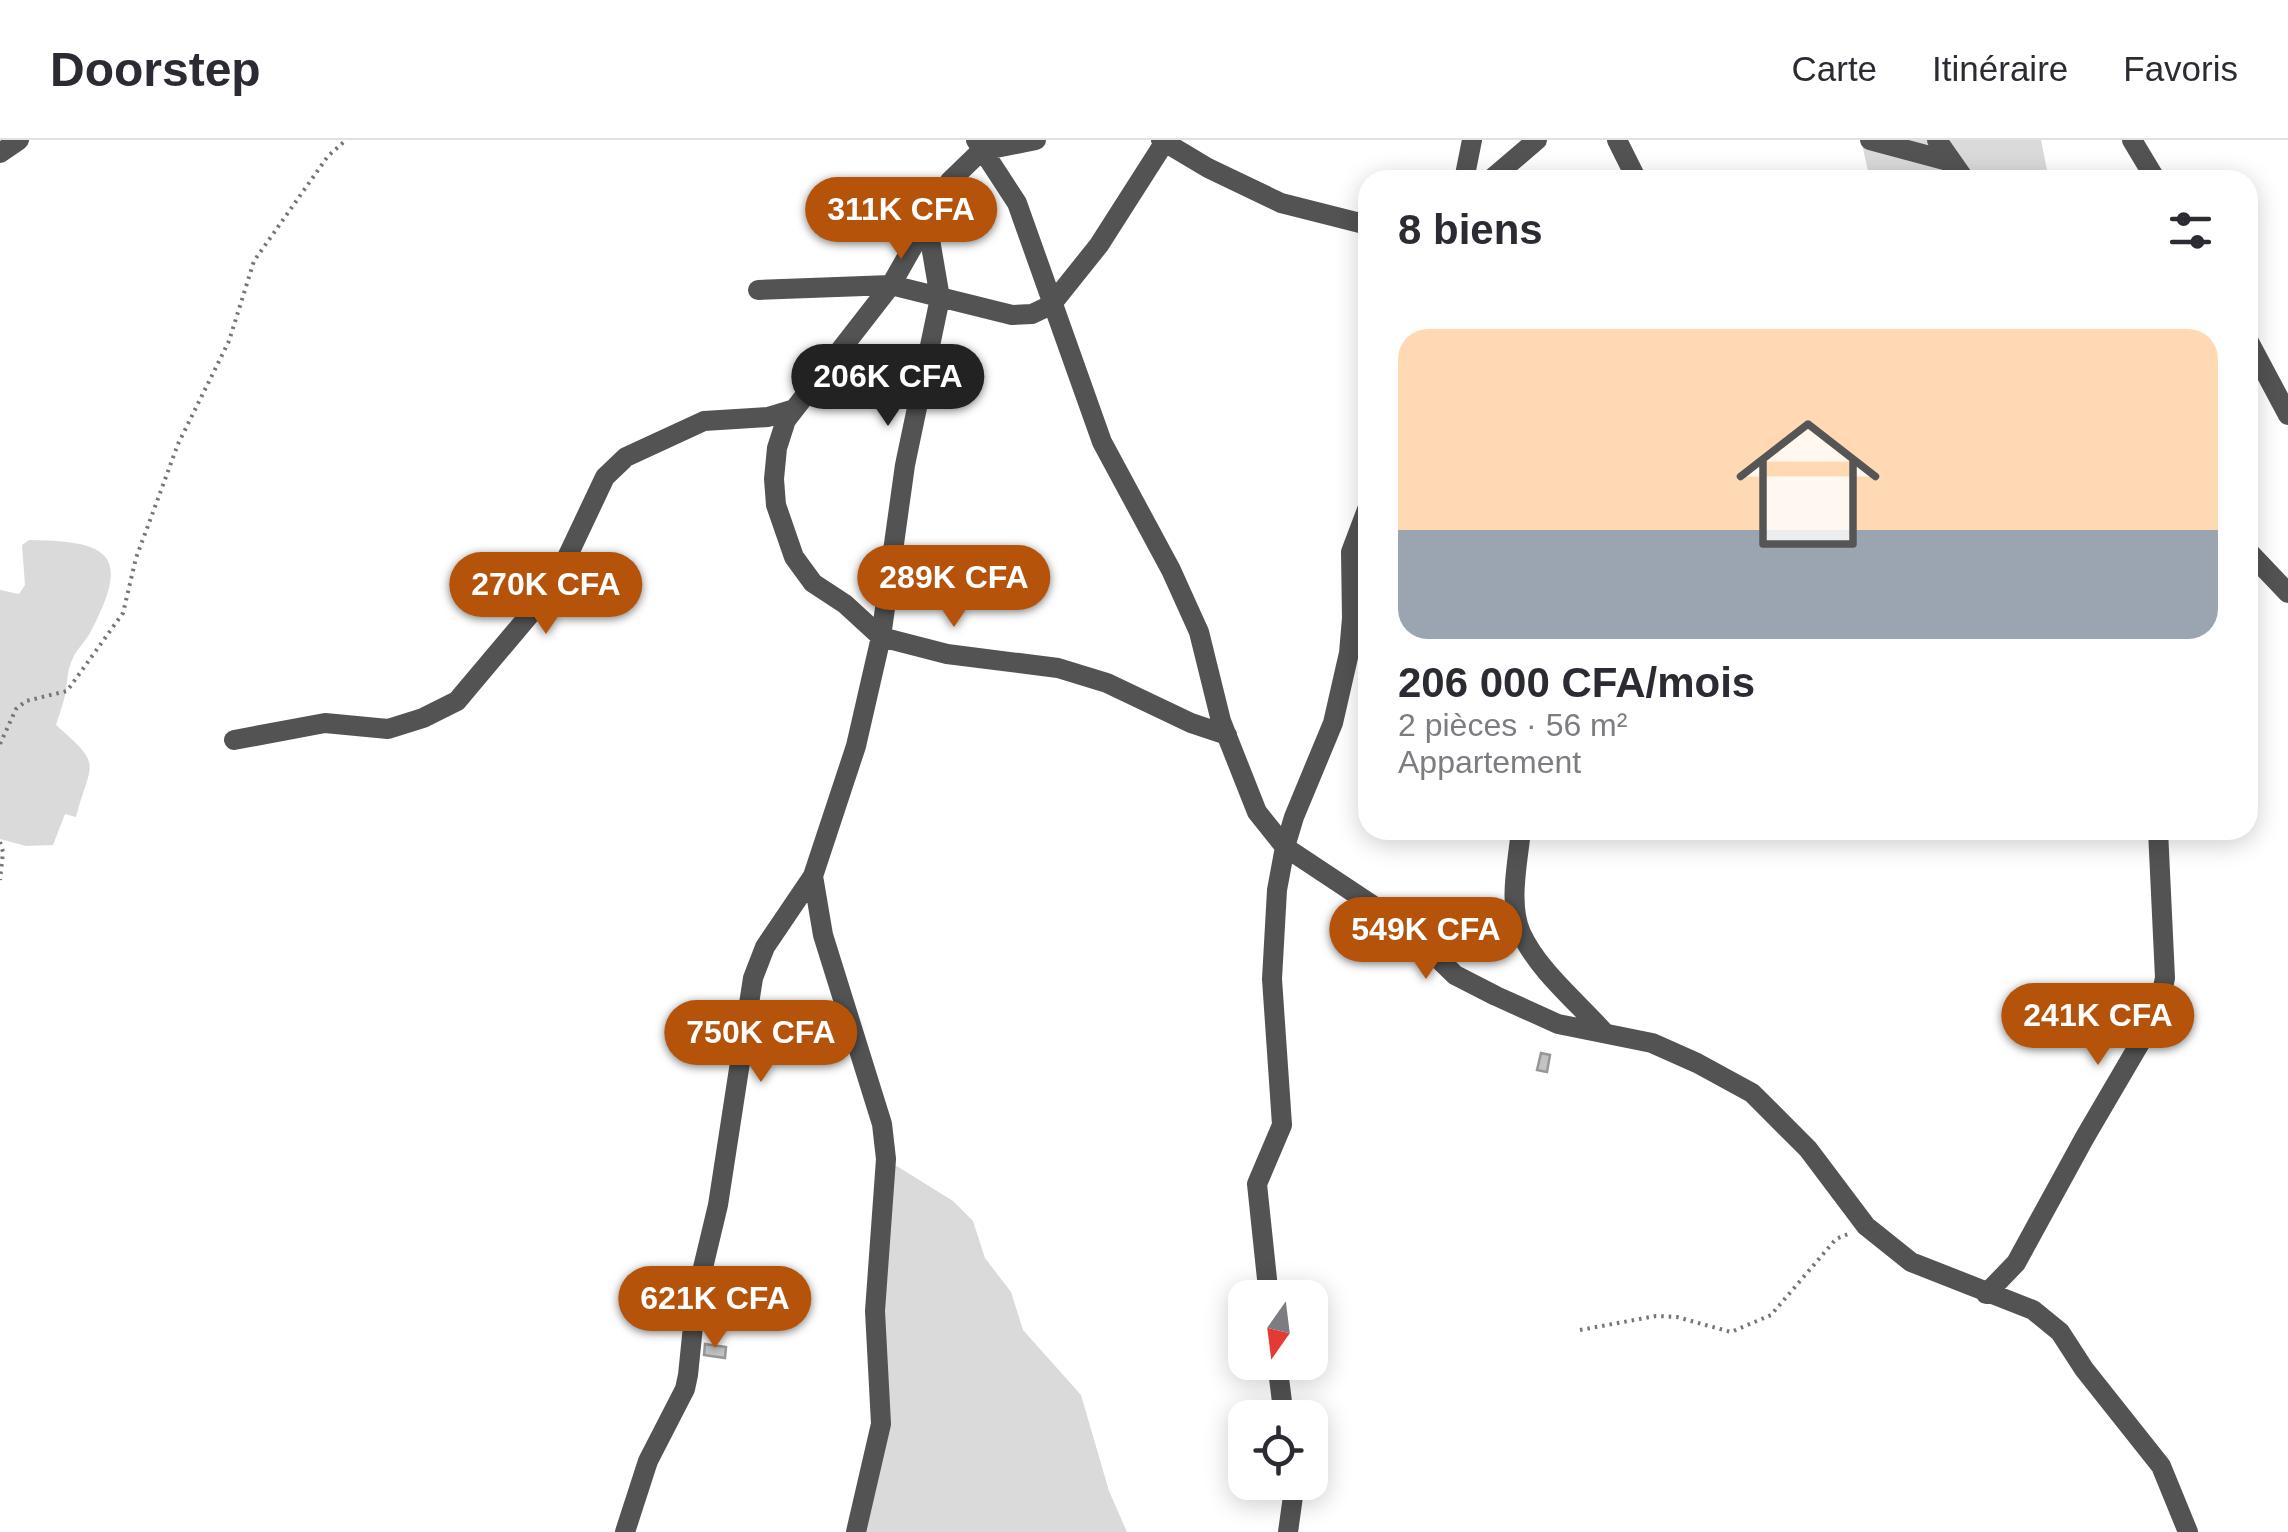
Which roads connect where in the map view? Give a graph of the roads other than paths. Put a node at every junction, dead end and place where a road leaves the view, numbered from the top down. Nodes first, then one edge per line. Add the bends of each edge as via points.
1 (19, 140) edge
2 (1036, 140) edge
3 (1472, 140) edge
4 (1537, 140) edge
5 (1616, 140) edge
6 (1870, 140) edge
7 (1937, 140) edge
8 (2132, 140) edge
9 (1163, 141) edge
10 (980, 144) edge
11 (0, 153) edge
12 (1952, 162) junction
13 (1466, 170) edge
14 (1502, 170) edge
15 (1632, 170) edge
16 (1958, 170) edge
17 (2150, 170) edge
18 (927, 222) junction
19 (1358, 223) edge
20 (891, 285) junction
21 (758, 290) dead end
22 (940, 298) junction
23 (1051, 305) junction
24 (2258, 359) edge
25 (792, 410) junction
26 (2288, 415) edge
27 (1358, 533) edge
28 (2258, 562) edge
29 (2288, 593) edge
30 (881, 637) junction
31 (1226, 735) junction
32 (234, 740) dead end
33 (1520, 840) edge
34 (2158, 840) edge
35 (1285, 846) junction
36 (813, 876) junction
37 (1603, 1031) junction
38 (1267, 1280) edge
39 (1986, 1294) junction
40 (1292, 1500) edge
41 (625, 1532) edge
42 (856, 1532) edge
43 (1288, 1532) edge
44 (2188, 1532) edge

1 - 11 street
2 - 10 street
3 - 13 street
4 - 14 street
5 - 15 street
6 - 12 street
7 - 12 street
8 - 17 street
9 - 19 street via 1281,204
9 - 23 street via 1099,244
10 - 18 street
10 - 23 street via 1017,203
12 - 16 street
18 - 20 street
18 - 22 street
20 - 21 street
20 - 22 street
20 - 25 street
22 - 23 street via 1012,314
22 - 30 street via 902,481
23 - 31 street via 1102,442 1199,632
24 - 26 street
25 - 30 street via 774,479 794,557 813,583
25 - 32 street via 704,421 626,457 604,478 553,588 456,701 388,729 325,723
27 - 35 street via 1351,552 1348,653 1332,723
28 - 29 street
30 - 31 street via 946,654 1058,668
30 - 36 street via 856,746
31 - 35 street via 1257,812
33 - 37 street via 1520,932
34 - 39 street via 2165,978 2157,1014 2016,1263
35 - 37 street via 1407,928 1455,975 1558,1024
35 - 38 street via 1272,980 1282,1125 1257,1184
36 - 41 street via 765,947 753,978 688,1375 648,1461
36 - 42 street via 823,935 882,1124 886,1159 876,1311 880,1424
37 - 39 street via 1697,1063 1752,1094 1808,1149 1866,1226 1912,1262
39 - 44 street via 2033,1310 2060,1332 2160,1466
40 - 43 street

